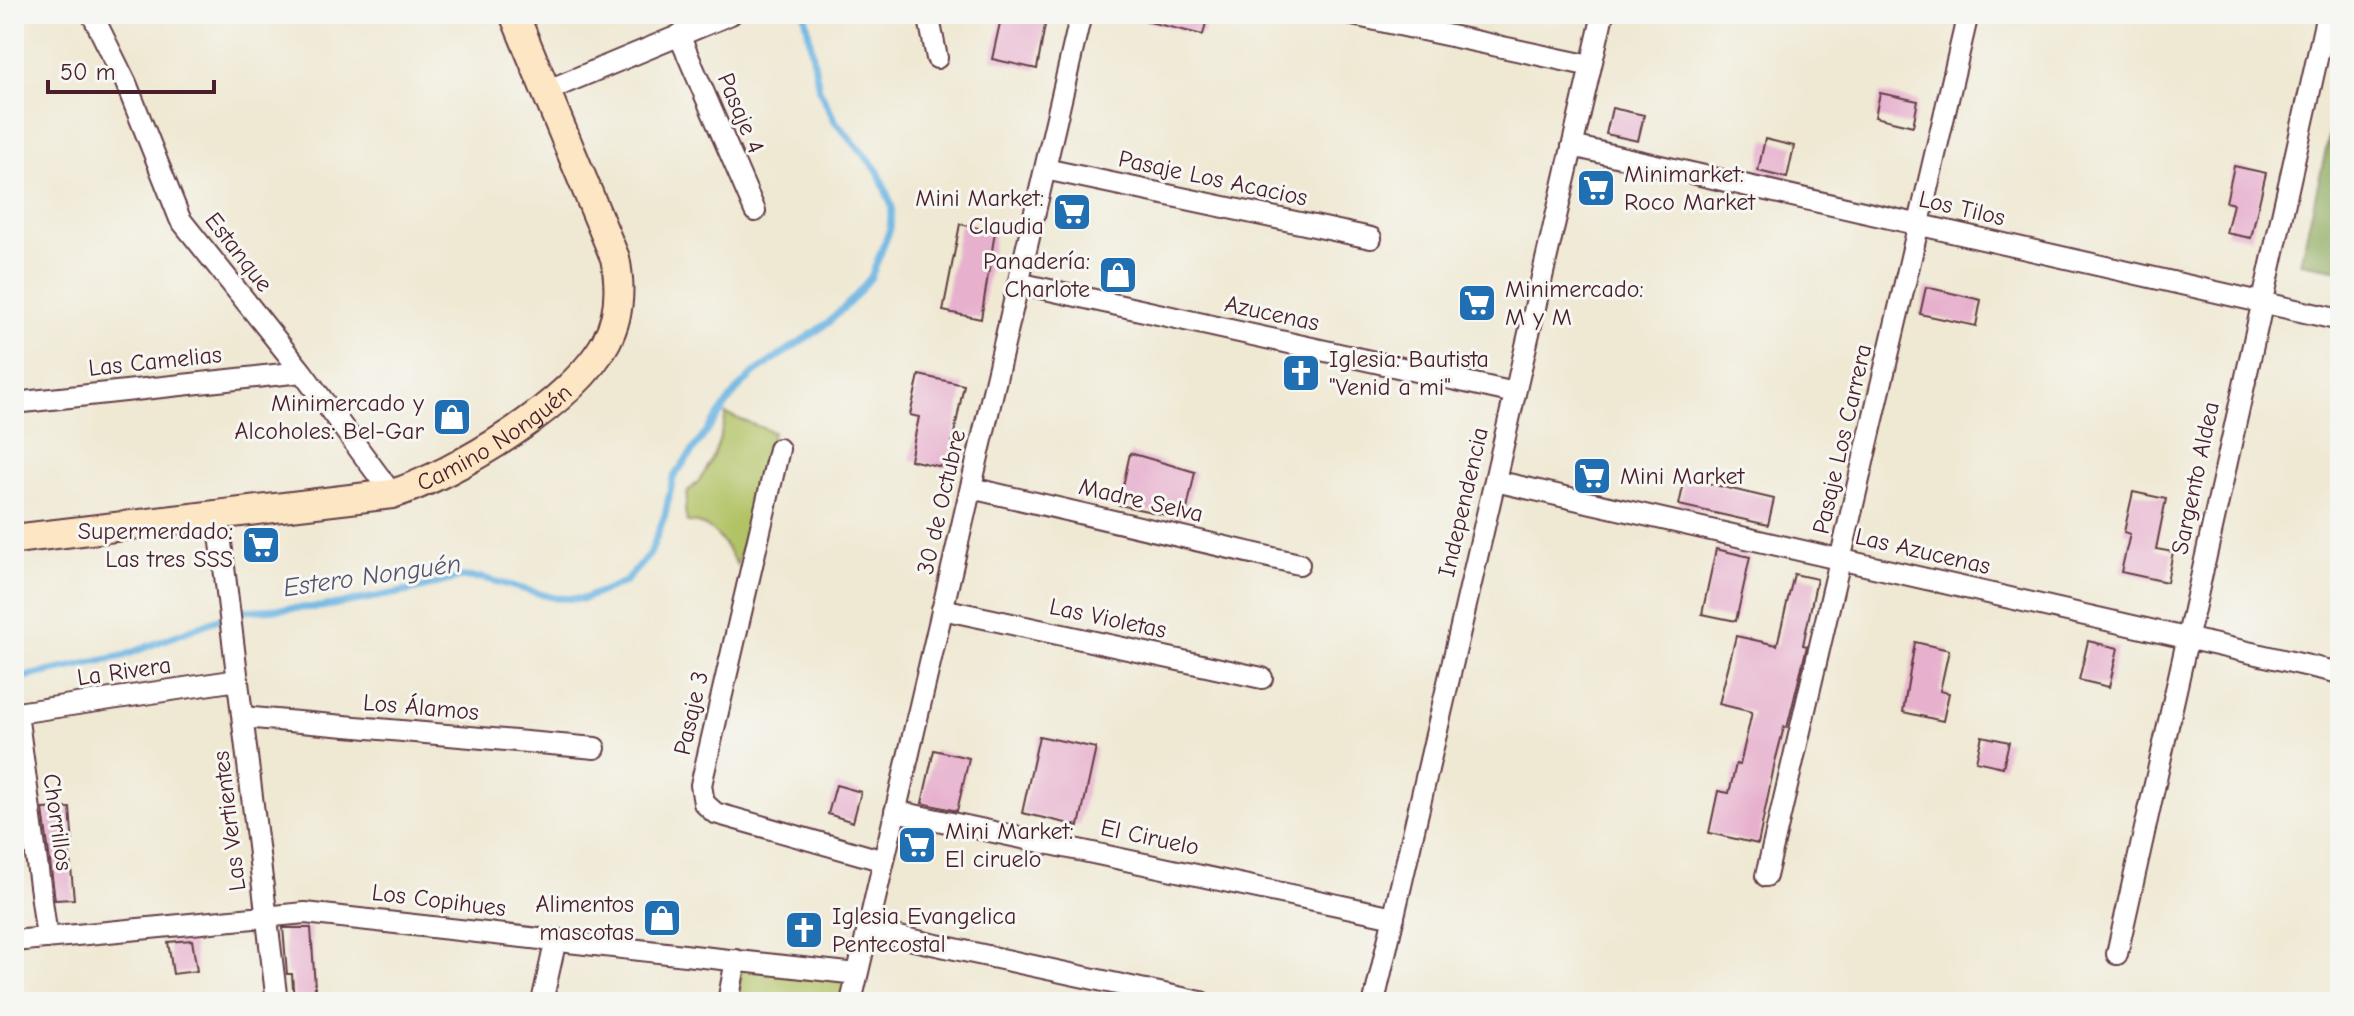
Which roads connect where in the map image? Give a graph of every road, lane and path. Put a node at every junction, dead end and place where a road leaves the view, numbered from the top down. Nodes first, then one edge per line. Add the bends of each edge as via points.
1 (92, 14) edge
2 (514, 14) edge
3 (731, 14) edge
4 (928, 14) edge
5 (1081, 14) edge
6 (1348, 14) edge
7 (1603, 14) edge
8 (1968, 14) edge
9 (2327, 14) edge
10 (679, 35) junction
11 (937, 58) dead end
12 (1591, 66) junction
13 (546, 91) junction
14 (1572, 146) junction
15 (1045, 169) junction
16 (755, 211) dead end
17 (1918, 225) junction
18 (1371, 238) dead end
19 (1018, 283) junction
20 (2262, 302) junction
21 (2340, 320) edge
22 (302, 372) junction
23 (1515, 393) junction
24 (14, 403) edge
25 (779, 449) dead end
26 (1495, 481) junction
27 (971, 488) junction
28 (392, 494) junction
29 (218, 518) junction
30 (14, 539) edge
31 (1840, 559) junction
32 (1299, 564) dead end
33 (942, 609) junction
34 (2186, 638) junction
35 (2340, 673) edge
36 (1262, 678) dead end
37 (238, 680) junction
38 (17, 713) joint
39 (243, 717) junction
40 (595, 748) dead end
41 (895, 811) junction
42 (884, 861) junction
43 (1766, 876) dead end
44 (267, 915) junction
45 (1394, 917) junction
46 (867, 930) junction
47 (47, 938) junction
48 (556, 939) junction
49 (14, 941) edge
50 (2117, 954) dead end
51 (736, 960) junction
52 (857, 974) junction
53 (277, 1002) edge
54 (542, 1002) edge
55 (728, 1002) edge
56 (851, 1002) edge
57 (1201, 1002) edge
58 (1374, 1002) edge

1 - 22 street, Estanque via 126,83 180,219
2 - 13 main road, Camino Nonguén
3 - 10 street
4 - 11 street
5 - 15 street, 30 de Octubre
6 - 12 street
7 - 12 street, Independencia
8 - 17 street, Pasaje Los Carrera
9 - 20 street, Sargento Aldea
10 - 13 street
10 - 16 street, Pasaje 4
12 - 14 street, Independencia
13 - 28 main road, Camino Nonguén via 615,258 619,286 613,327 585,369 534,414 462,464
14 - 17 street, Los Tilos
14 - 23 street, Independencia
15 - 18 street, Pasaje Los Acacios
15 - 19 street, 30 de Octubre
17 - 20 street, Los Tilos
17 - 31 street, Pasaje Los Carrera
19 - 23 street, Azucenas
19 - 27 street, 30 de Octubre
20 - 21 street, Los Tilos
20 - 34 street, Sargento Aldea
22 - 24 street, Las Camelias
22 - 28 street, Estanque
23 - 26 street, Independencia
25 - 42 street, Pasaje 3 via 701,797 715,813
26 - 31 street, Las Azucenas
26 - 45 street, Independencia
27 - 32 street, Madre Selva
27 - 33 street, 30 de Octubre
28 - 29 main road, Camino Nonguén
29 - 30 main road, Camino Nonguén
29 - 37 street, Las Vertientes
31 - 34 street, Las Azucenas
31 - 43 street, Pasaje Los Carrera
33 - 36 street, Las Violetas
33 - 41 street, 30 de Octubre
34 - 35 street, Las Azucenas
34 - 50 street, Sargento Aldea
37 - 38 street, La Rivera
37 - 39 street, Las Vertientes
38 - 47 street, Chorrillos
39 - 40 street, Los Álamos
39 - 44 street, Las Vertientes
41 - 42 street, 30 de Octubre
41 - 45 street, El Ciruelo
42 - 46 street, 30 de Octubre
44 - 47 street, Los Copihues
44 - 48 street, Los Copihues via 331,914
44 - 53 street, Las Vertientes
45 - 58 street, Independencia
46 - 52 street, 30 de Octubre
46 - 57 street
47 - 49 street, Los Copihues
48 - 51 street, Los Copihues
48 - 54 street
51 - 52 street, Los Copihues
51 - 55 street
52 - 56 street, 30 de Octubre

